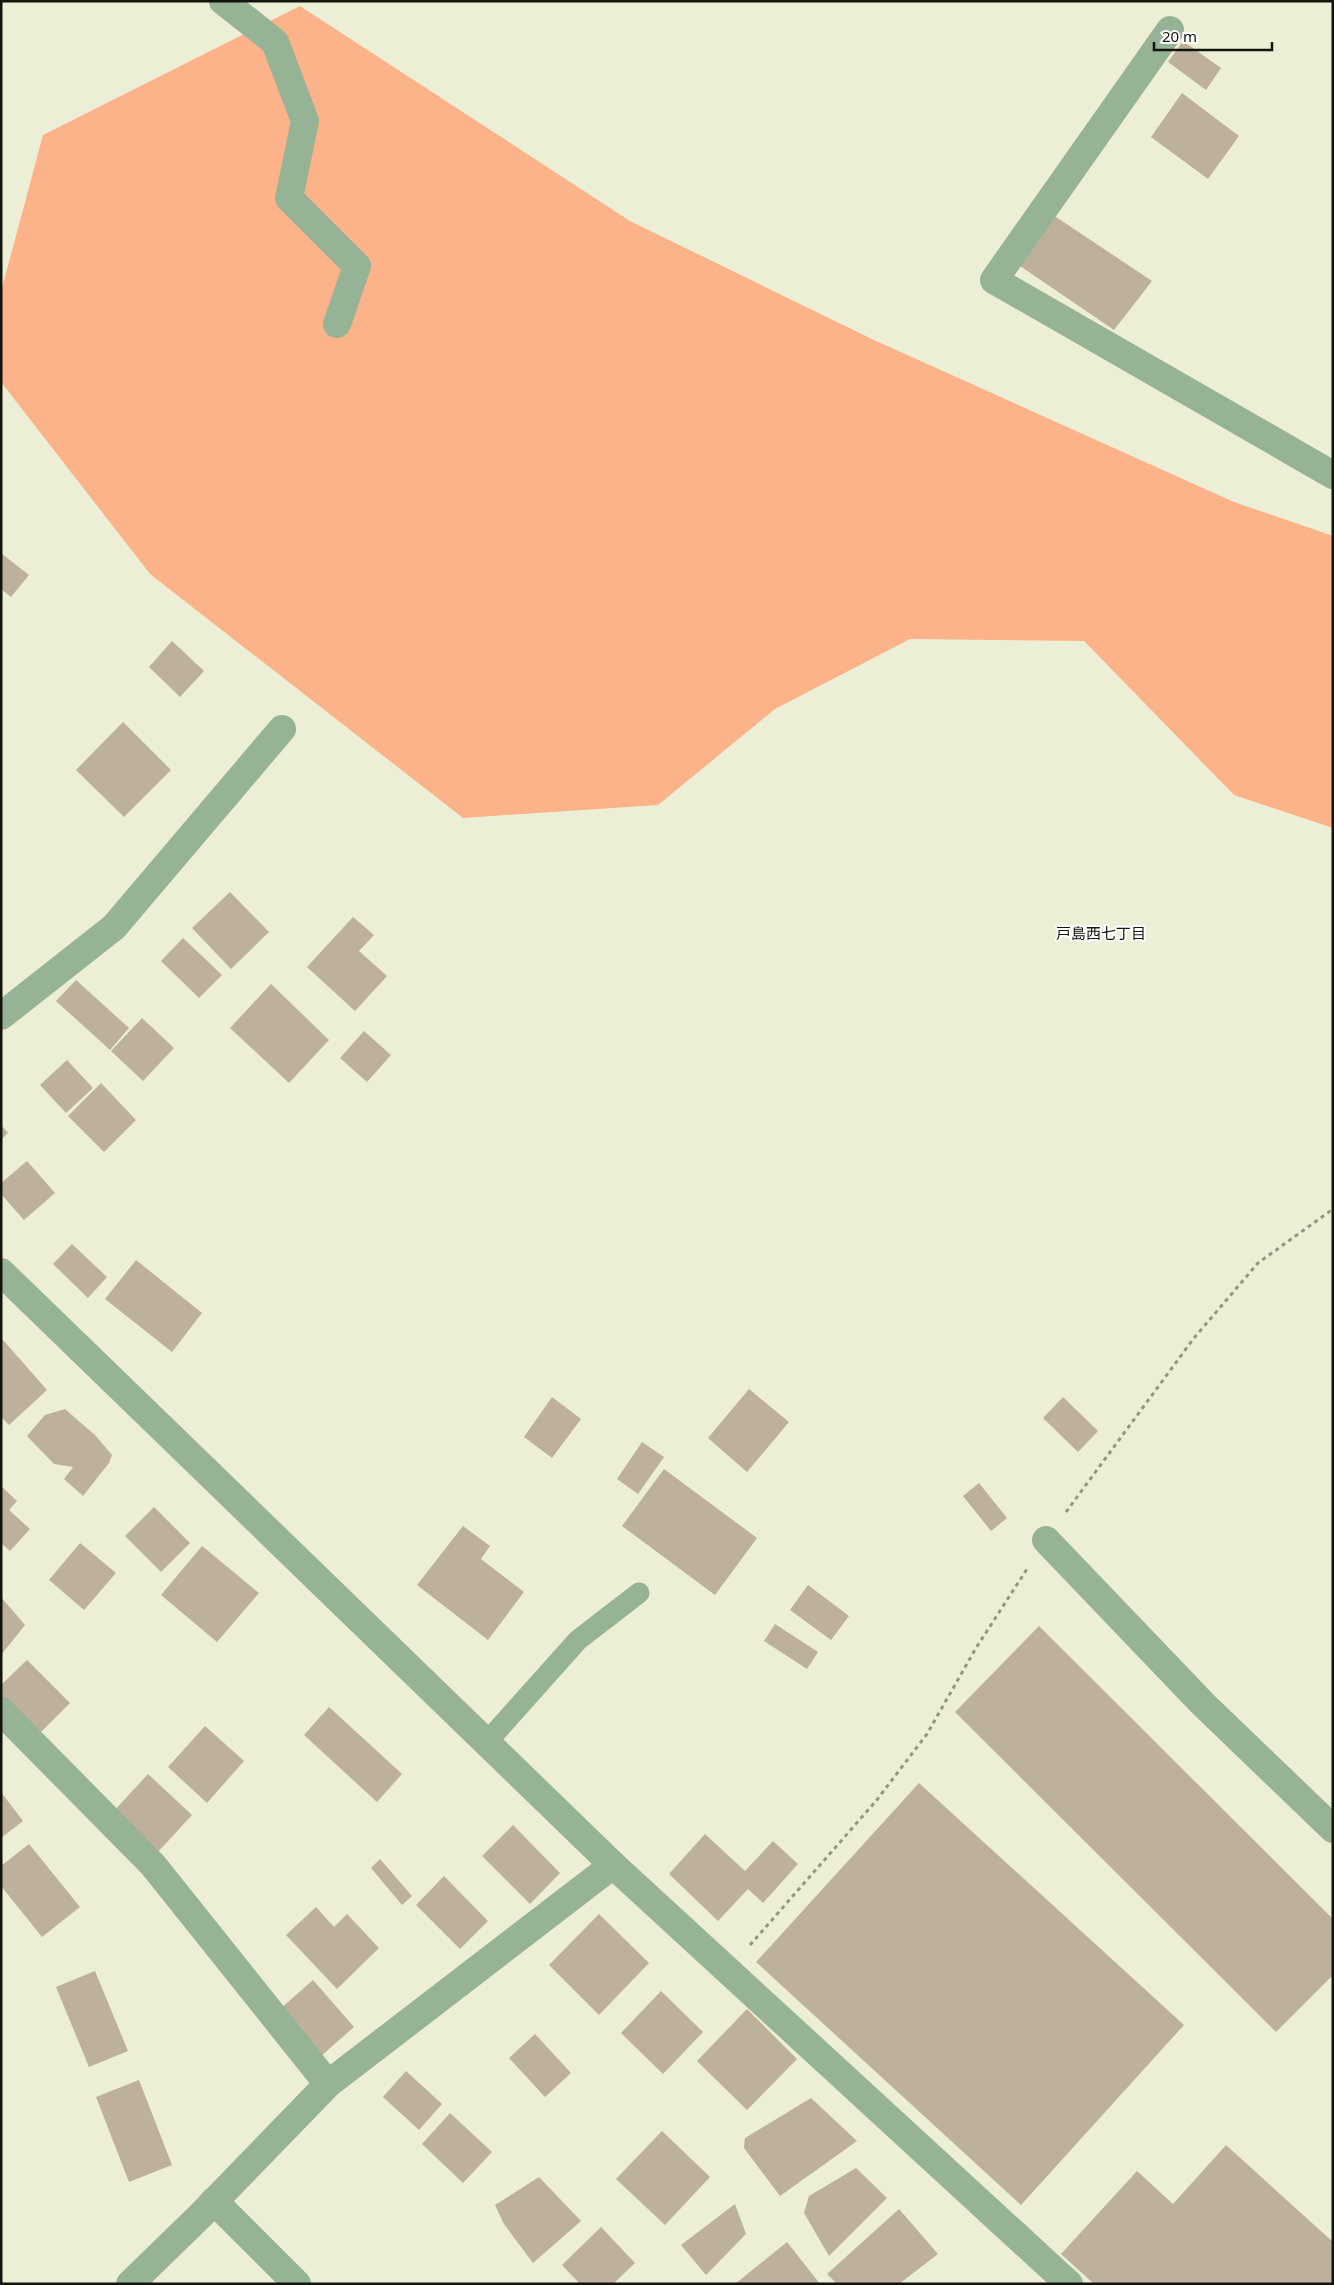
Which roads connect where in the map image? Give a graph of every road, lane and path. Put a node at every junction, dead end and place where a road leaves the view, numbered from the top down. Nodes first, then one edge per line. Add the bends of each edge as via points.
1 (223, 1) edge
2 (1170, 30) dead end
3 (337, 324) dead end
4 (1333, 475) edge
5 (282, 729) dead end
6 (1, 1016) edge
7 (1333, 1209) edge
8 (1, 1272) edge
9 (1046, 1540) junction
10 (639, 1593) dead end
11 (1, 1711) edge
12 (486, 1743) junction
13 (1333, 1829) edge
14 (613, 1865) junction
15 (728, 1970) junction
16 (328, 2084) junction
17 (214, 2202) junction
18 (130, 2284) edge
19 (297, 2284) edge
20 (1069, 2284) edge

1 - 3 street via 275,42 305,121 289,198 357,266
2 - 4 street via 994,280
5 - 6 street via 114,928
7 - 9 path via 1258,1263 1194,1338
8 - 12 street
9 - 13 street via 1177,1677
9 - 15 path via 976,1648 928,1734 876,1802
10 - 12 lane via 578,1640
11 - 16 street via 153,1865
12 - 14 street
14 - 15 street
14 - 16 street
15 - 20 street
16 - 17 street
17 - 18 street
17 - 19 street

